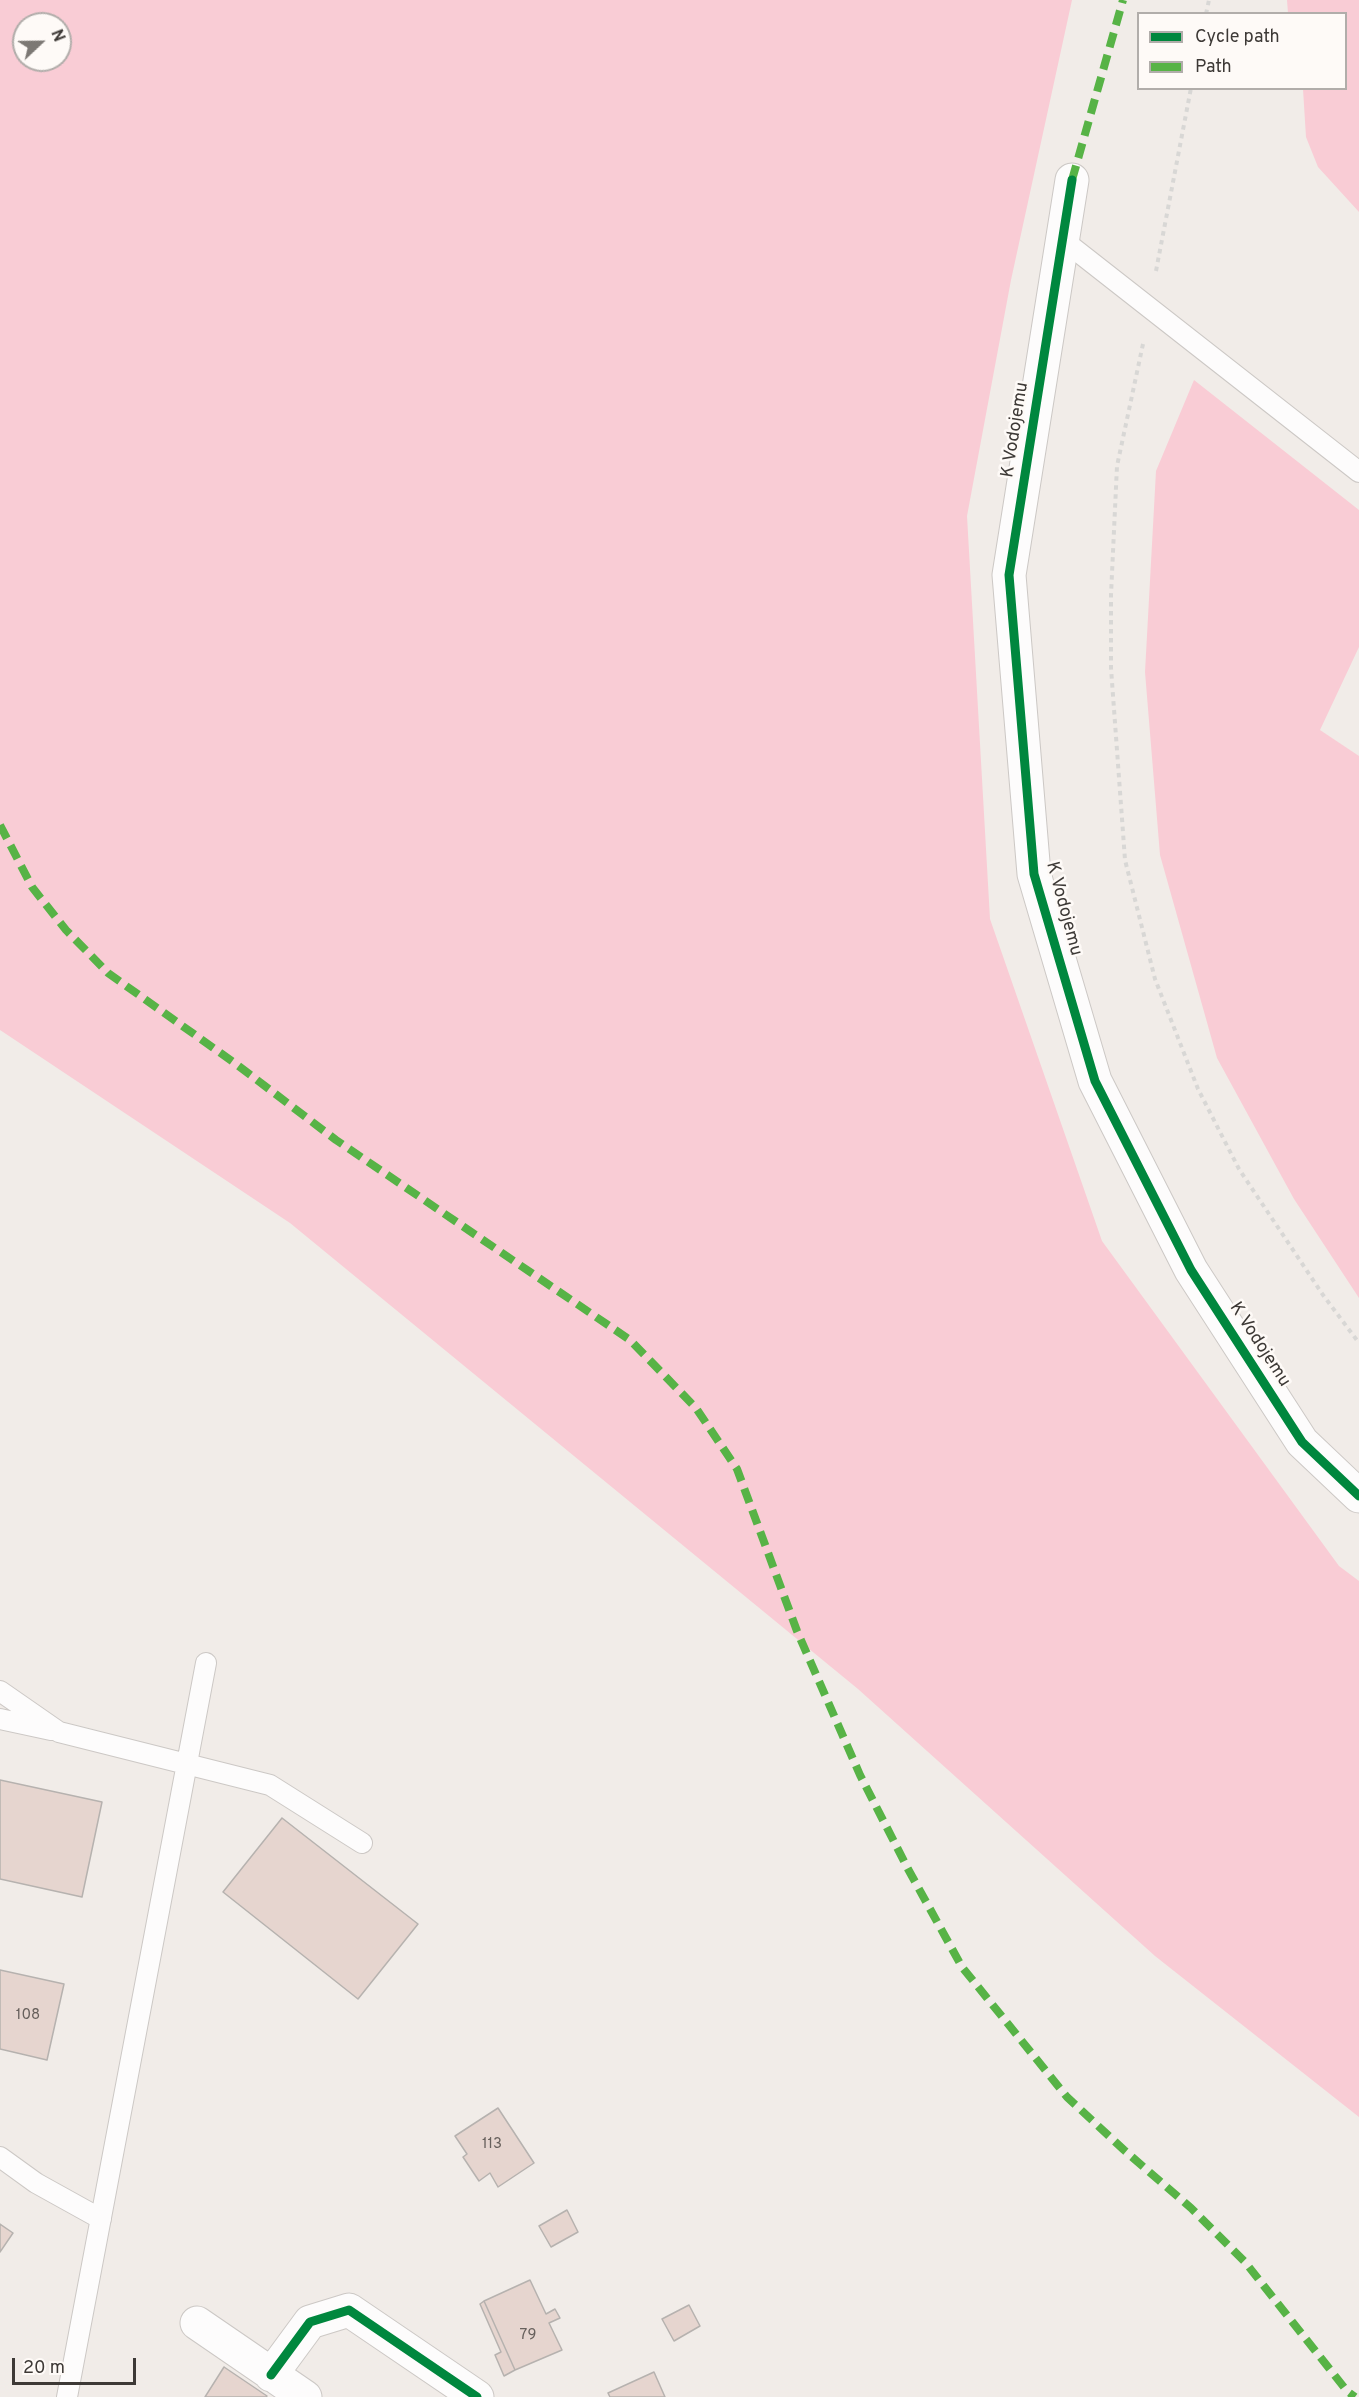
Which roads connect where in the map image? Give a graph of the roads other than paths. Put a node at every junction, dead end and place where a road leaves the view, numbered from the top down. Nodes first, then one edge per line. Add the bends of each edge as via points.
1 (1072, 180) dead end
2 (1063, 240) junction
3 (1359, 472) edge
4 (1359, 1496) edge
5 (206, 1663) dead end
6 (0, 1691) edge
7 (0, 1719) edge
8 (60, 1732) junction
9 (186, 1766) junction
10 (362, 1843) dead end
11 (0, 2157) edge
12 (101, 2219) junction
13 (197, 2323) dead end
14 (272, 2375) junction
15 (67, 2397) edge
16 (305, 2397) edge
17 (477, 2397) edge

1 - 2 street, K Vodojemu
2 - 3 lane
2 - 4 street, K Vodojemu via 1009,575 1034,874 1095,1081 1191,1270 1302,1442
5 - 9 lane
6 - 8 lane
7 - 8 lane
8 - 9 lane
9 - 10 lane via 270,1785
9 - 12 lane
11 - 12 lane via 36,2183
12 - 15 lane
13 - 14 street
14 - 16 street
14 - 17 street via 310,2322 349,2310

